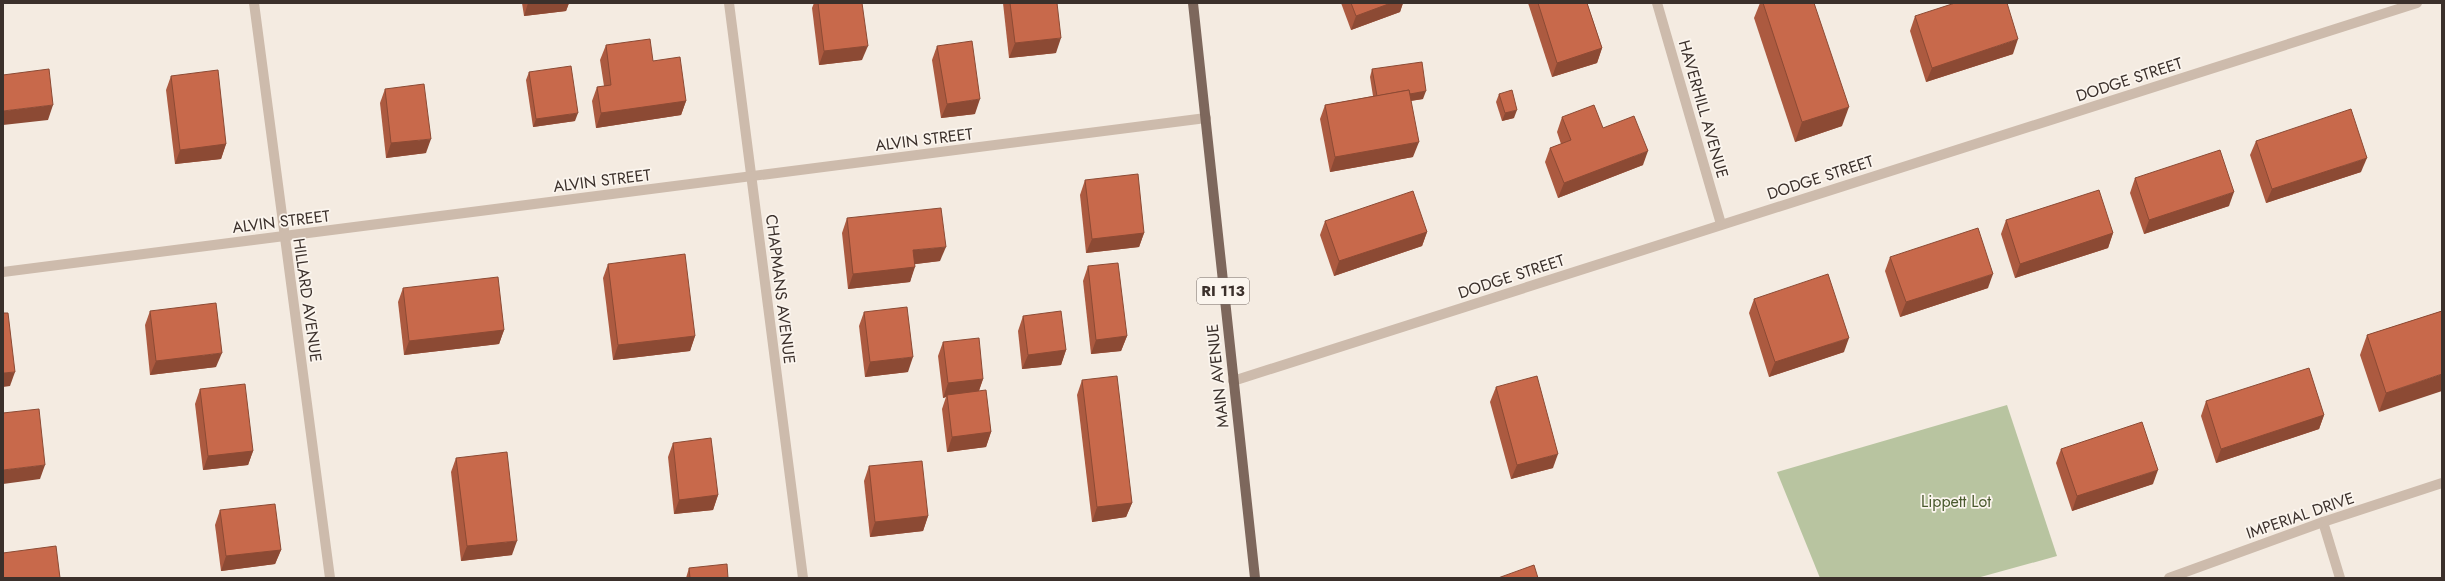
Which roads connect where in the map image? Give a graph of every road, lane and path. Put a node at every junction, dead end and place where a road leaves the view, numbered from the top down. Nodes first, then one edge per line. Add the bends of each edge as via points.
1 (254, 3) edge
2 (729, 3) edge
3 (1193, 3) edge
4 (1657, 3) edge
5 (2417, 3) edge
6 (1206, 118) junction
7 (751, 176) junction
8 (1721, 224) junction
9 (284, 236) junction
10 (3, 272) edge
11 (1233, 381) junction
12 (2442, 484) edge
13 (2323, 522) junction
14 (330, 578) edge
15 (803, 578) edge
16 (1255, 578) edge
17 (2169, 578) edge
18 (2340, 578) edge

1 - 9 street, HILLARD AVENUE
2 - 7 street, CHAPMANS AVENUE
3 - 6 main road, MAIN AVENUE / RI 113
4 - 8 street, HAVERHILL AVENUE
5 - 8 street, DODGE STREET
6 - 7 street, ALVIN STREET
6 - 11 main road, MAIN AVENUE / RI 113
7 - 9 street, ALVIN STREET
7 - 15 street, CHAPMANS AVENUE
8 - 11 street, DODGE STREET
9 - 10 street, ALVIN STREET
9 - 14 street, HILLARD AVENUE
11 - 16 main road, MAIN AVENUE / RI 113
12 - 13 street, IMPERIAL DRIVE
13 - 17 street, IMPERIAL DRIVE
13 - 18 street

